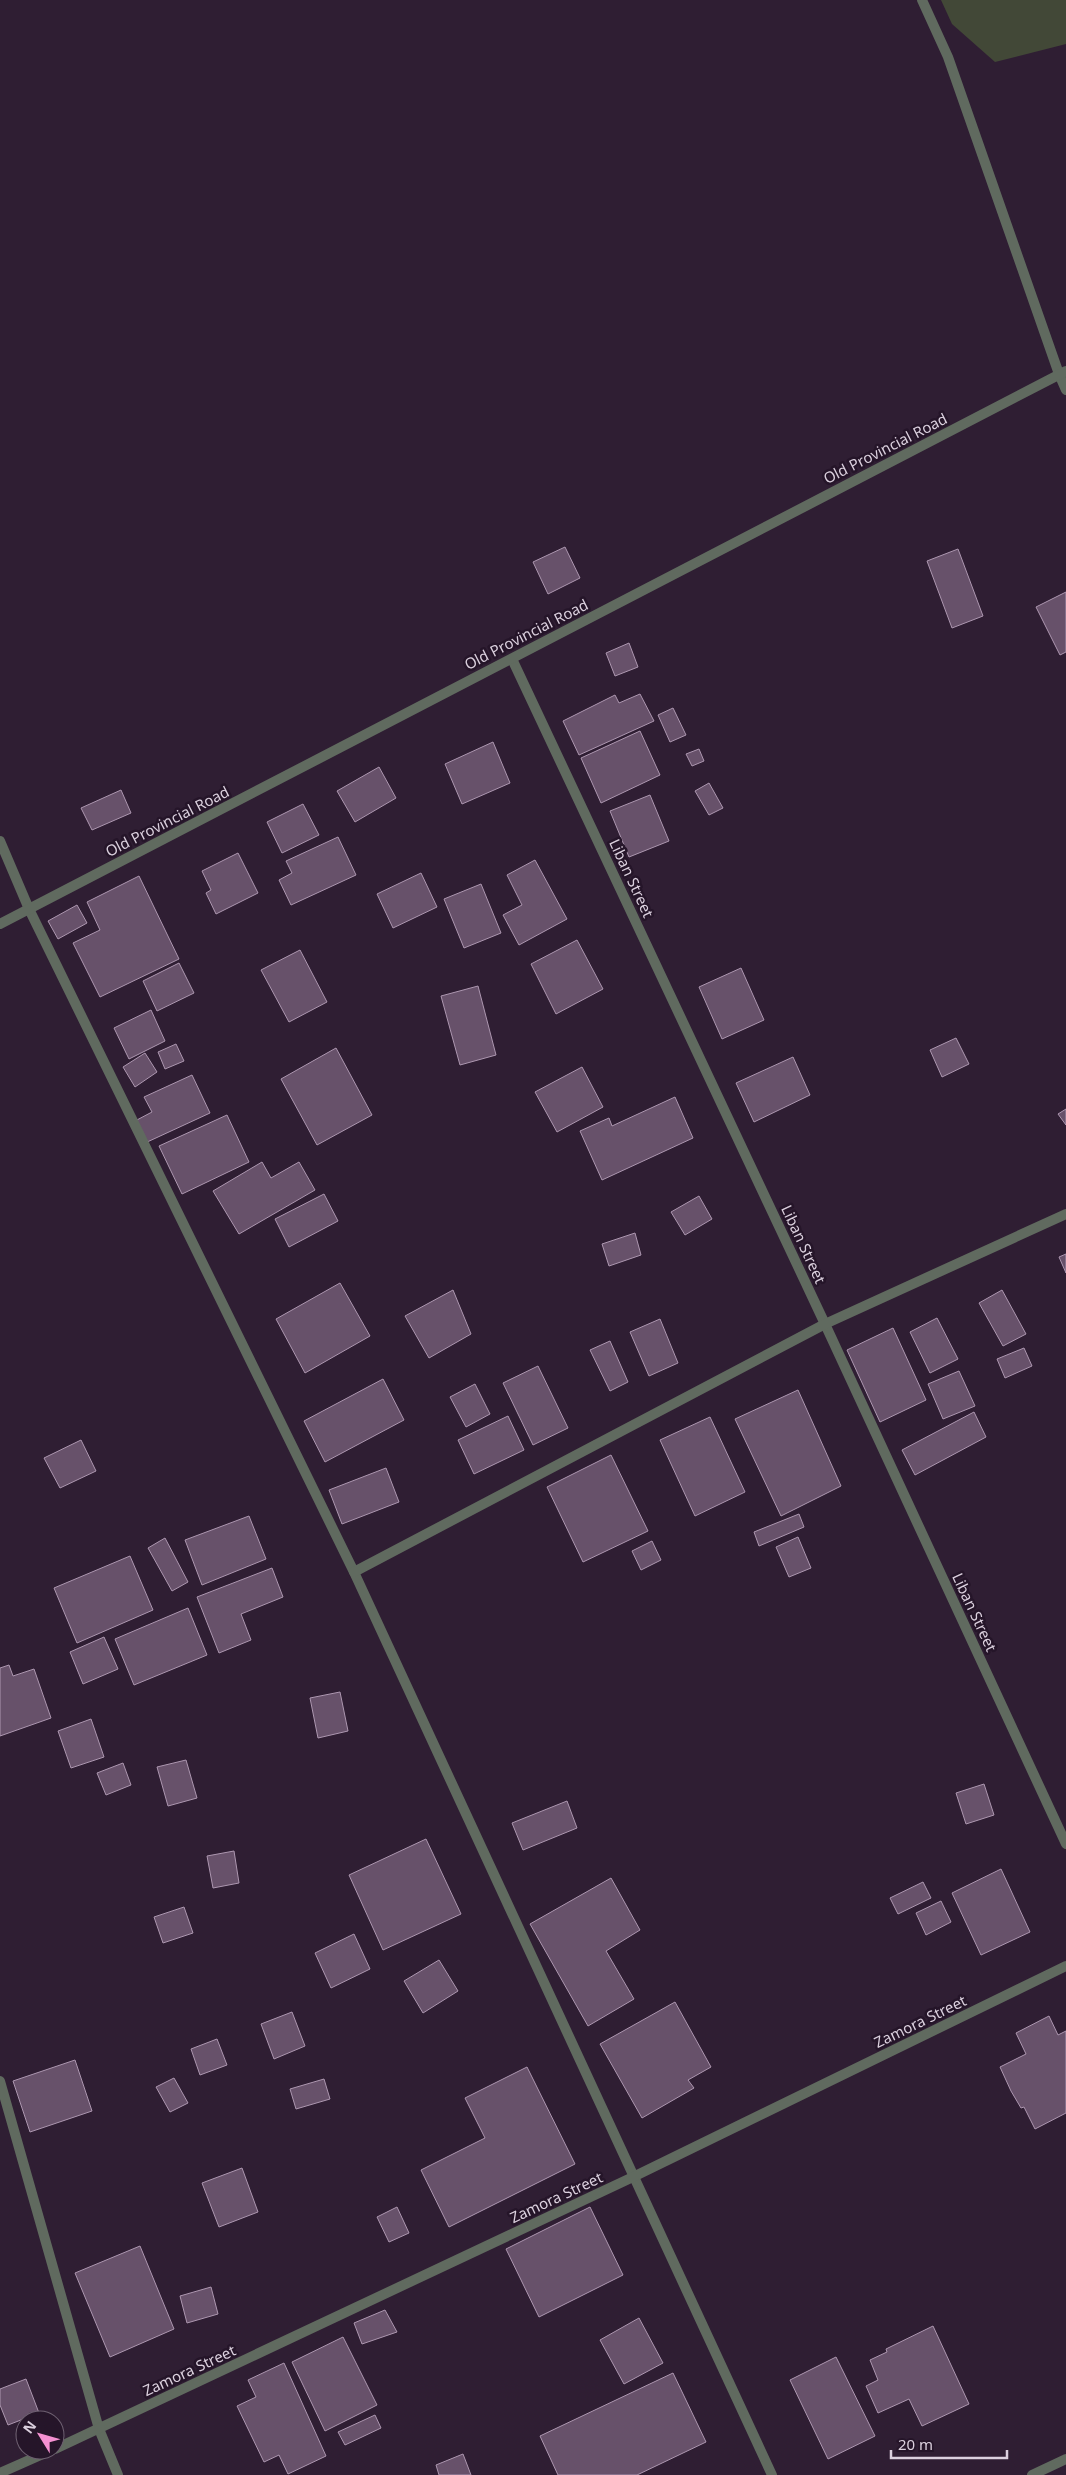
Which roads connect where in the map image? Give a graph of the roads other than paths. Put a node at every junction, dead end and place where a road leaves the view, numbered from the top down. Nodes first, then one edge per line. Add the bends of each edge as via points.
1 (922, 0) edge
2 (1062, 373) edge
3 (1066, 390) edge
4 (512, 659) junction
5 (0, 841) edge
6 (29, 909) junction
7 (0, 924) edge
8 (1066, 1214) edge
9 (825, 1324) junction
10 (354, 1572) junction
11 (1066, 1844) edge
12 (1066, 1966) edge
13 (0, 2081) edge
14 (634, 2177) junction
15 (99, 2429) junction
16 (65, 2444) edge
17 (1066, 2459) edge
18 (29, 2460) edge
19 (0, 2473) edge
20 (118, 2475) edge
21 (772, 2475) edge
22 (1032, 2475) edge

1 - 2 street via 948,57
2 - 3 street
2 - 4 street, Old Provincial Road
4 - 6 street, Old Provincial Road
4 - 9 street, Liban Street
5 - 6 street
6 - 7 street, Old Provincial Road
6 - 10 street
8 - 9 street
9 - 10 street
9 - 11 street, Liban Street
10 - 14 street
12 - 14 street, Zamora Street
13 - 15 street
14 - 15 street, Zamora Street
14 - 21 street
15 - 16 street, Zamora Street
15 - 20 street
17 - 22 street
18 - 19 street, Zamora Street

